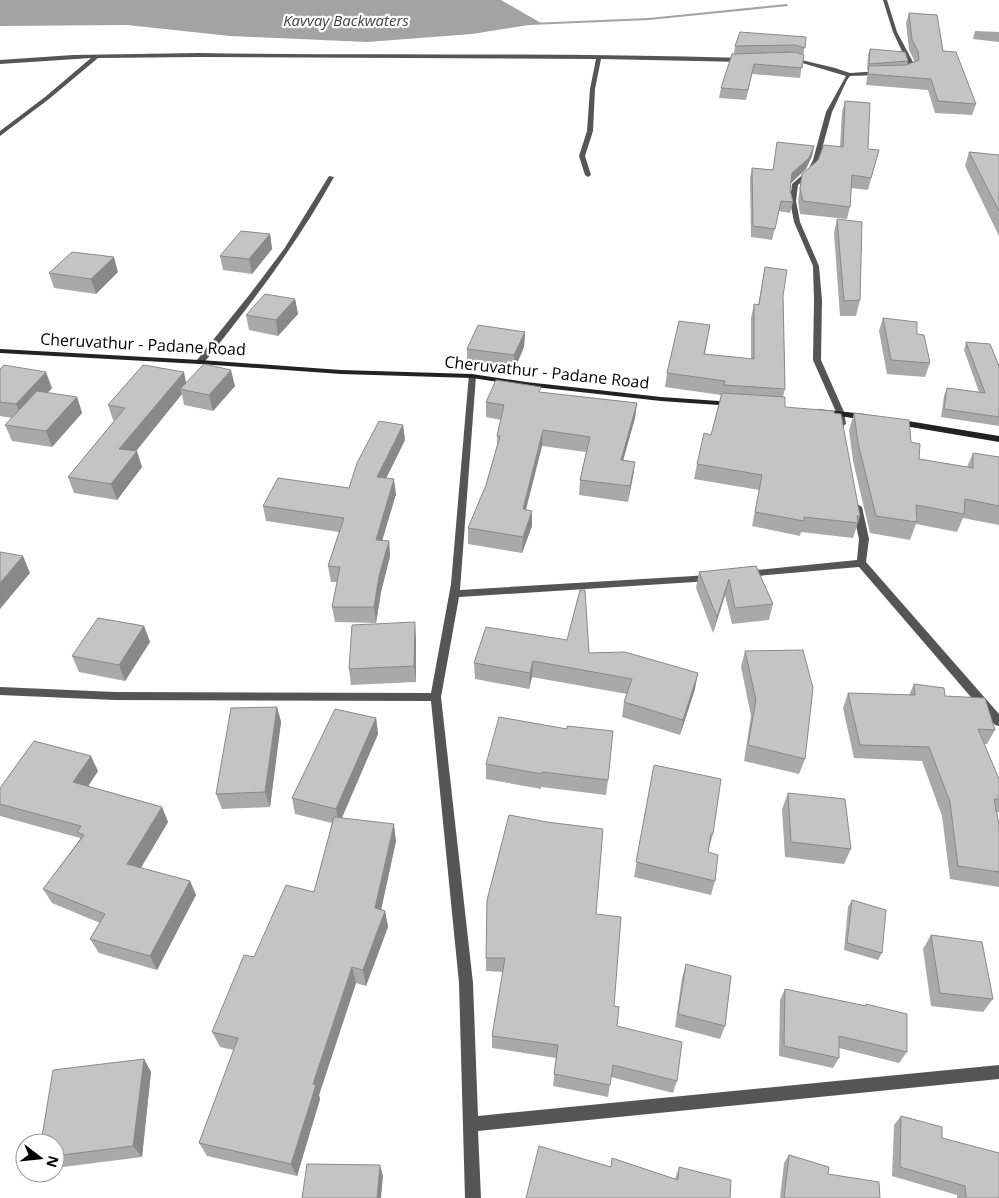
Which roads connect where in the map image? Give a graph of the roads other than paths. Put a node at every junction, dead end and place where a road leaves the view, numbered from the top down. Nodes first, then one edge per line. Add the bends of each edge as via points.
1 (885, 0) edge
2 (96, 57) junction
3 (599, 58) junction
4 (786, 58) edge
5 (752, 59) edge
6 (0, 62) edge
7 (894, 72) edge
8 (884, 73) edge
9 (849, 75) junction
10 (0, 134) edge
11 (588, 175) dead end
12 (332, 177) dead end
13 (0, 351) edge
14 (200, 362) junction
15 (472, 376) junction
16 (741, 405) edge
17 (810, 410) edge
18 (840, 412) junction
19 (878, 419) edge
20 (888, 421) edge
21 (843, 432) edge
22 (999, 438) edge
23 (855, 500) edge
24 (861, 563) junction
25 (454, 594) junction
26 (0, 691) edge
27 (436, 697) junction
28 (999, 722) edge
29 (999, 1072) edge
30 (471, 1124) junction
31 (473, 1198) edge

1 - 7 street via 899,45 910,62 911,70
2 - 3 street via 208,54
2 - 6 street
2 - 10 street
3 - 5 street
3 - 11 street via 592,92 590,140 582,156
4 - 9 street
8 - 9 street
9 - 18 street via 829,112 811,171 795,184 793,200 797,222 816,266 817,360
12 - 14 street via 304,225 249,302
13 - 14 main road, Cheruvathur - Padane Road
14 - 15 main road, Cheruvathur - Padane Road via 341,372
15 - 16 main road, Cheruvathur - Padane Road via 594,392
15 - 25 street
17 - 18 main road
18 - 19 main road
18 - 21 street
20 - 22 main road
23 - 24 street via 864,539
24 - 25 street via 729,576
24 - 28 street
25 - 27 street
26 - 27 street via 115,696
27 - 30 street via 466,983
29 - 30 street
30 - 31 street

